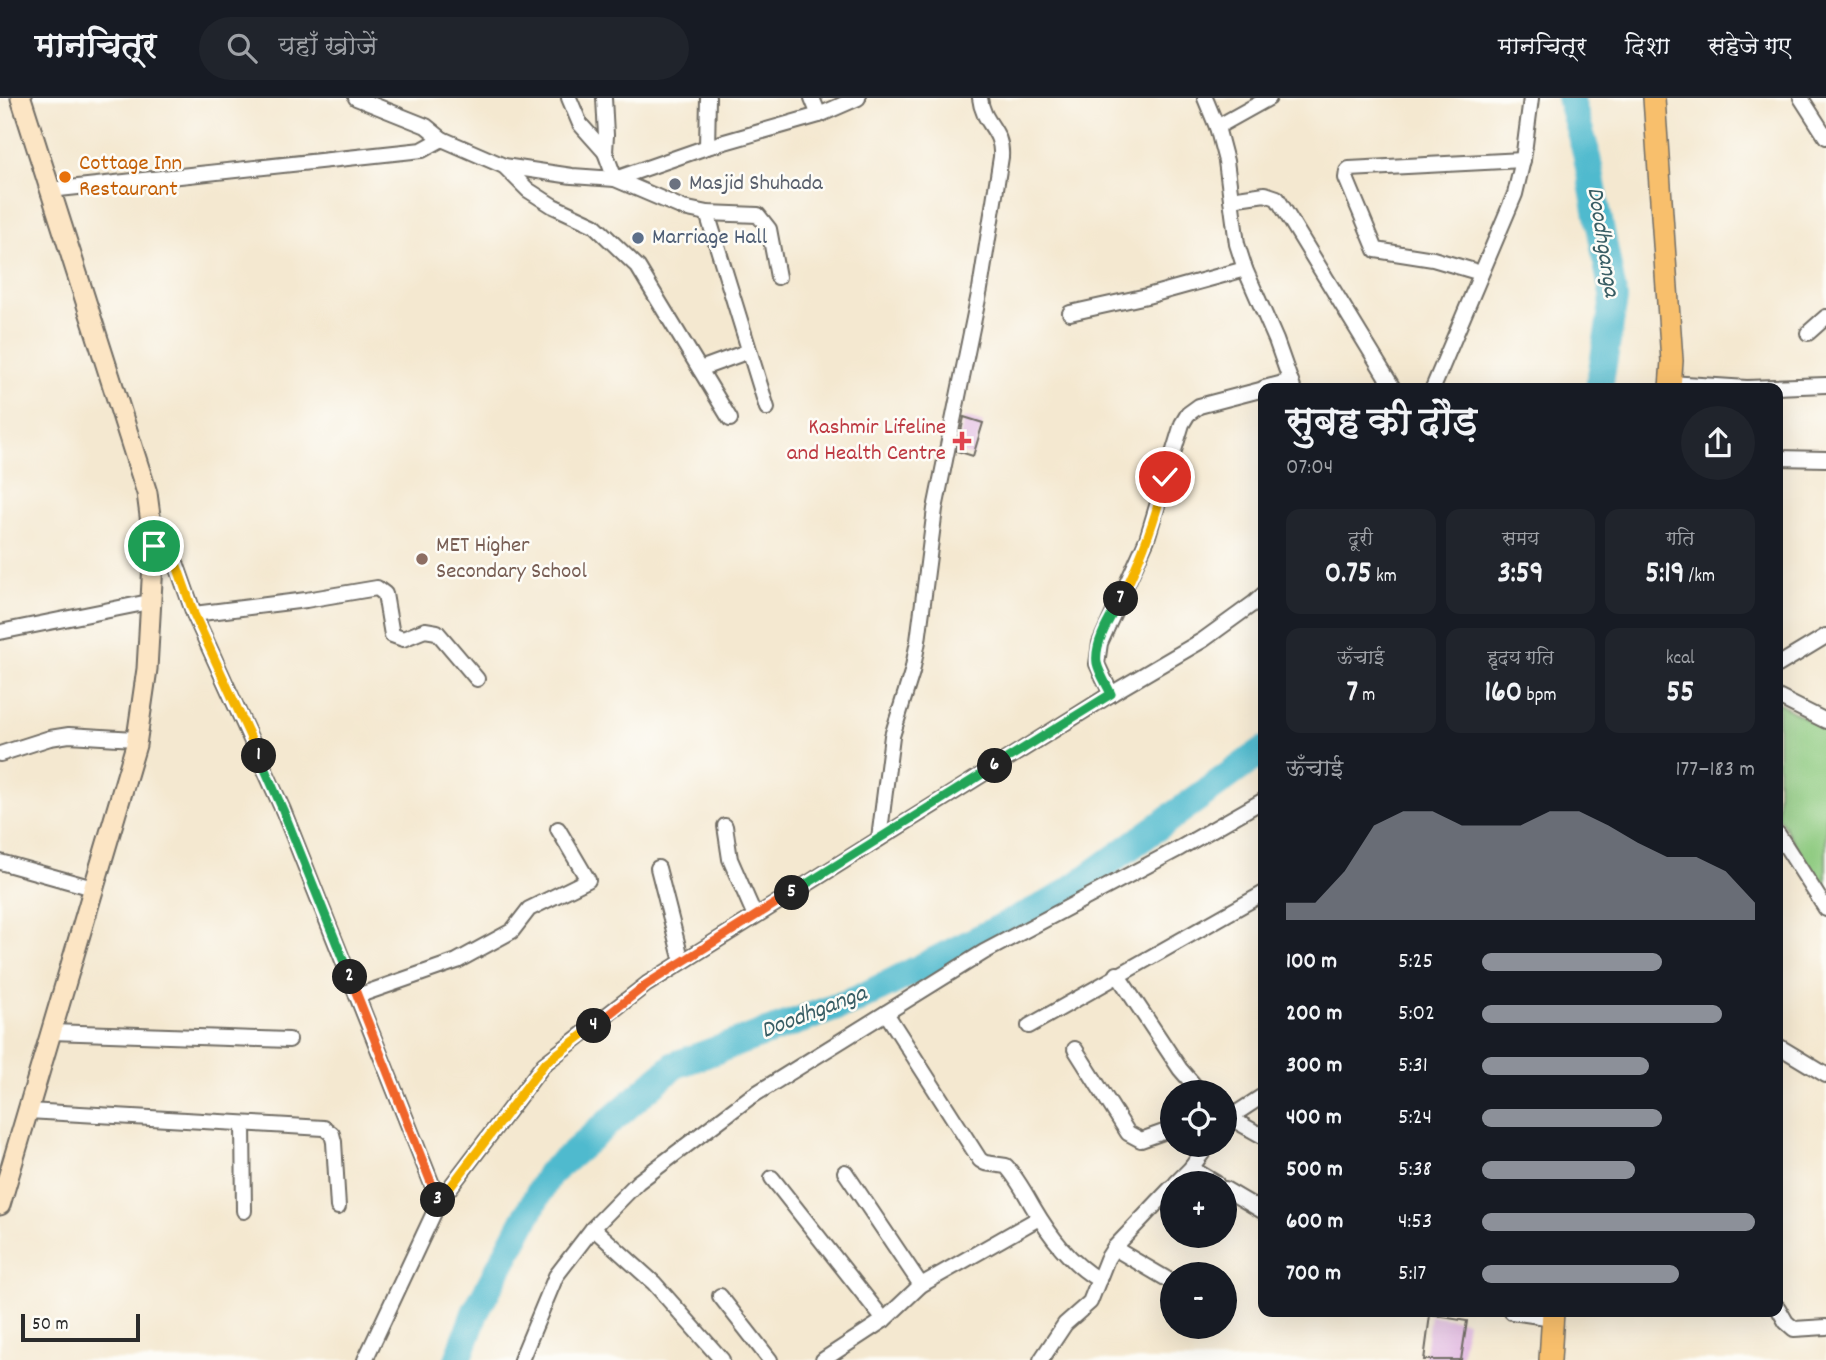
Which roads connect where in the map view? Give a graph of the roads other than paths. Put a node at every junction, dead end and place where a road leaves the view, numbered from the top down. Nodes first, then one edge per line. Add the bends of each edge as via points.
1 (21, 98) edge
2 (356, 98) edge
3 (569, 98) edge
4 (604, 98) edge
5 (708, 98) edge
6 (812, 98) edge
7 (858, 98) edge
8 (980, 98) edge
9 (1205, 98) edge
10 (1269, 98) edge
11 (1531, 98) edge
12 (1654, 98) edge
13 (1801, 98) edge
14 (389, 104) edge
15 (819, 115) junction
16 (1217, 127) junction
17 (1826, 137) edge
18 (442, 139) junction
19 (707, 147) junction
20 (605, 152) junction
21 (1523, 160) junction
22 (504, 166) junction
23 (615, 179) junction
24 (50, 190) junction
25 (1231, 199) junction
26 (707, 213) junction
27 (1245, 269) junction
28 (1481, 273) junction
29 (778, 277) dead end
30 (1070, 313) dead end
31 (1826, 317) edge
32 (1808, 333) dead end
33 (750, 351) junction
34 (699, 369) junction
35 (1291, 383) edge
36 (1390, 383) edge
37 (1435, 383) edge
38 (1670, 383) edge
39 (1826, 385) edge
40 (1783, 387) edge
41 (1258, 391) edge
42 (767, 408) dead end
43 (730, 419) dead end
44 (1783, 458) edge
45 (1826, 458) edge
46 (154, 546) junction
47 (1258, 599) edge
48 (149, 602) junction
49 (194, 614) junction
50 (0, 632) edge
51 (1826, 636) edge
52 (1783, 662) edge
53 (477, 679) dead end
54 (1111, 694) junction
55 (1783, 700) edge
56 (1826, 721) edge
57 (135, 739) junction
58 (0, 754) edge
59 (1258, 803) edge
60 (724, 826) dead end
61 (558, 829) dead end
62 (878, 839) junction
63 (1783, 842) edge
64 (0, 862) edge
65 (658, 868) dead end
66 (93, 888) junction
67 (1258, 901) edge
68 (1826, 909) edge
69 (755, 916) junction
70 (682, 962) junction
71 (1116, 974) junction
72 (357, 996) junction
73 (886, 1013) junction
74 (1029, 1026) dead end
75 (51, 1032) junction
76 (289, 1040) dead end
77 (1075, 1049) dead end
78 (1783, 1049) edge
79 (1826, 1075) edge
80 (1190, 1080) edge
81 (1258, 1100) edge
82 (28, 1111) junction
83 (1237, 1112) edge
84 (243, 1124) junction
85 (1237, 1124) edge
86 (1160, 1133) edge
87 (1258, 1135) edge
88 (7, 1155) edge
89 (1199, 1157) edge
90 (1191, 1168) junction
91 (1188, 1171) edge
92 (1196, 1171) edge
93 (845, 1172) dead end
94 (772, 1178) dead end
95 (1237, 1196) edge
96 (1160, 1200) edge
97 (439, 1202) junction
98 (0, 1205) edge
99 (338, 1207) dead end
100 (1258, 1208) edge
101 (244, 1211) dead end
102 (1039, 1218) junction
103 (593, 1228) junction
104 (1114, 1248) junction
105 (1160, 1275) edge
106 (1099, 1280) junction
107 (921, 1286) junction
108 (720, 1296) dead end
109 (1553, 1317) edge
110 (1783, 1317) edge
111 (884, 1320) junction
112 (1826, 1327) edge
113 (365, 1360) edge
114 (521, 1360) edge
115 (722, 1360) edge
116 (770, 1360) edge
117 (823, 1360) edge
118 (1041, 1360) edge
119 (1550, 1360) edge

1 - 24 main road
2 - 14 street
3 - 20 street via 580,124
4 - 20 street
5 - 19 street
6 - 15 street
7 - 15 street
8 - 62 street via 984,116 1002,145 1001,157 980,289 935,509 918,641 892,736
9 - 16 street
10 - 16 street
11 - 21 street
12 - 38 main road
13 - 17 street
14 - 18 street
15 - 19 street
16 - 25 street
18 - 22 street
18 - 24 street via 422,149
19 - 23 street
20 - 23 street
21 - 28 street via 1515,194
21 - 28 street via 1347,171 1376,250
22 - 23 street
22 - 34 street via 528,190 594,225 622,250 638,267
23 - 26 street via 683,208
24 - 46 main road via 147,493
25 - 27 street
25 - 36 street via 1265,194 1278,198
26 - 29 street via 758,215 769,229
26 - 33 street
27 - 30 street
27 - 35 street
28 - 37 street
31 - 32 street
33 - 34 street
33 - 42 street
34 - 43 street
39 - 40 street
41 - 54 street via 1199,406 1182,424 1147,539 1100,643 1097,664
44 - 45 street
46 - 48 main road
46 - 49 street via 173,556
47 - 54 street via 1203,640
48 - 50 street
48 - 57 main road via 147,669
49 - 53 street via 377,588 385,594 392,635 402,639 425,630 437,632
49 - 72 street via 283,810
51 - 52 street
54 - 62 street
55 - 56 street
57 - 58 street via 69,735
57 - 66 main road
59 - 73 street via 984,952
60 - 69 street via 730,859
61 - 72 street via 588,880 529,909 512,930 457,961
62 - 69 street
63 - 68 street
64 - 66 street
65 - 70 street
66 - 75 main road
67 - 71 street
69 - 70 street
70 - 97 street via 544,1064
71 - 74 street
71 - 80 street
72 - 97 street
73 - 102 street via 980,1160 1006,1166
73 - 103 street via 749,1098 638,1182
75 - 76 street
75 - 82 main road
77 - 86 street via 1128,1133 1141,1140
78 - 79 street
81 - 83 street
82 - 84 street
82 - 88 main road
84 - 99 street via 328,1131 334,1142
84 - 101 street
85 - 87 street
88 - 98 main road
89 - 90 street
90 - 91 street
90 - 92 street
93 - 107 street
94 - 111 street
95 - 100 street
96 - 104 street
97 - 113 street
102 - 106 street via 1075,1265
102 - 107 street
103 - 114 street via 556,1276
103 - 115 street via 654,1283
104 - 105 street
104 - 106 street
106 - 118 street via 1090,1302 1065,1325
107 - 111 street
108 - 116 street
109 - 119 main road
110 - 112 street via 1794,1329
111 - 117 street

